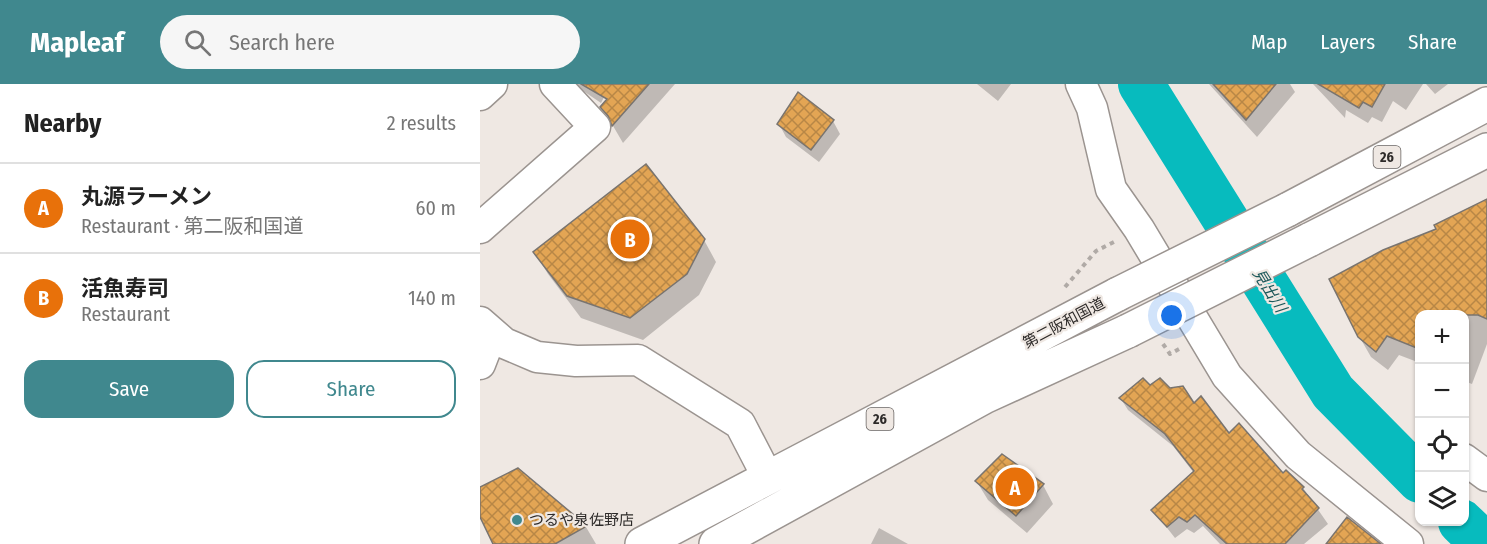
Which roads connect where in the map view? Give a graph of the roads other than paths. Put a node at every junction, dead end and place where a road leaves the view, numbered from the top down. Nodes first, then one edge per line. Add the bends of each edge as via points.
1 (492, 84) edge
2 (555, 84) edge
3 (1081, 84) edge
4 (480, 95) edge
5 (1487, 104) edge
6 (1487, 150) edge
7 (480, 228) edge
8 (486, 328) edge
9 (480, 364) edge
10 (1469, 463) edge
11 (1487, 476) edge
12 (768, 478) junction
13 (642, 544) edge
14 (716, 544) edge
15 (1408, 544) edge

1 - 4 street
2 - 7 street via 595,127
3 - 15 street via 1092,108 1111,189 1227,376 1298,455
5 - 12 highway, 第二阪和国道 / 26, bridge
6 - 14 highway, 第二阪和国道 / 26, bridge via 1128,331 984,397
8 - 9 street
8 - 12 street via 504,343 537,357 638,360 740,424
10 - 11 street
12 - 13 highway, 第二阪和国道 / 26

